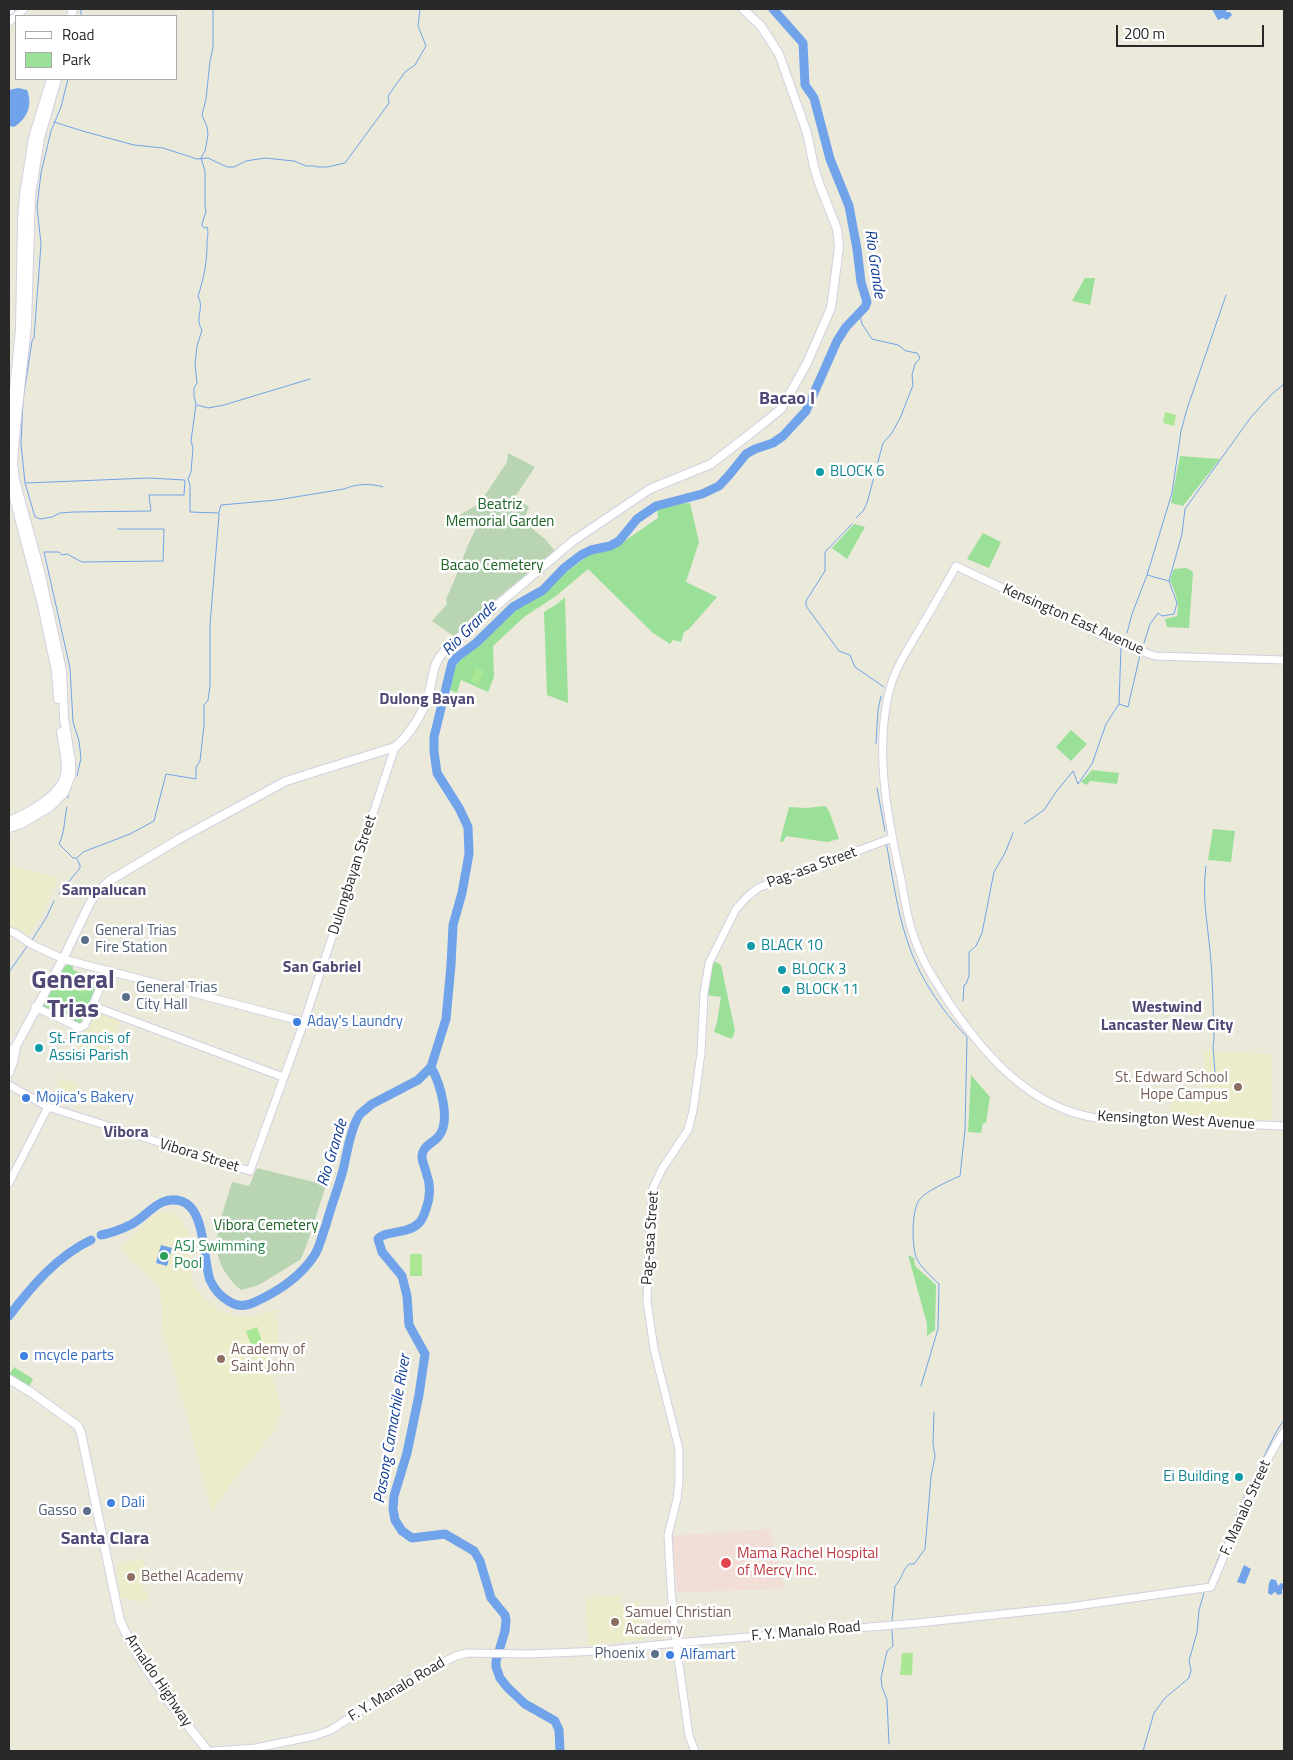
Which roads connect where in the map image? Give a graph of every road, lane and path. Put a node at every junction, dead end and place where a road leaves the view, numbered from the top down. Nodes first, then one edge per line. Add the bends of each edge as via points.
1 (743, 9) edge
2 (51, 80) edge
3 (57, 80) edge
4 (9, 442) edge
5 (9, 479) edge
6 (956, 566) joint
7 (1284, 660) edge
8 (395, 748) junction
9 (9, 821) edge
10 (9, 828) edge
11 (892, 838) junction
12 (9, 931) edge
13 (63, 958) junction
14 (107, 970) junction
15 (93, 1006) junction
16 (35, 1007) junction
17 (304, 1022) junction
18 (16, 1046) junction
19 (9, 1053) edge
20 (9, 1073) edge
21 (283, 1077) junction
22 (9, 1086) edge
23 (48, 1107) junction
24 (1284, 1126) edge
25 (250, 1171) joint
26 (9, 1184) edge
27 (9, 1379) edge
28 (1284, 1432) edge
29 (1211, 1587) joint
30 (676, 1643) junction
31 (208, 1751) edge
32 (213, 1751) edge
33 (695, 1751) edge

1 - 8 main road via 761,26 779,54 807,133 819,183 838,229 832,300 808,363 781,409 755,430 711,464 650,489 573,541 438,656 425,703 406,737
2 - 4 main road via 33,138 24,195 20,329
3 - 10 main road via 40,138 31,194 27,325 14,463 15,480 62,670 71,775 64,793 50,807
5 - 9 main road via 56,671 66,774 61,786 50,796
6 - 7 street, Kensington East Avenue via 1107,638 1148,654
6 - 11 street, Kensington West Avenue via 896,670 888,695 883,761
8 - 13 main road via 286,781 109,881 89,905
8 - 17 street, Dulongbayan Street
11 - 24 street, Kensington West Avenue via 912,934 926,966 972,1035 1016,1082 1056,1106 1084,1116
11 - 30 street, Pag-asa Street via 758,888 736,909 708,965 693,1111 688,1130 653,1188 647,1280 654,1349 679,1449 677,1499 668,1535
12 - 13 street
13 - 14 street
13 - 16 main road
14 - 15 street
14 - 17 street
15 - 16 street via 86,1025 80,1028
15 - 21 street
16 - 18 main road
17 - 21 street, Dulongbayan Street
18 - 19 main road
18 - 20 main road
21 - 25 street, Dulongbayan Street
22 - 23 street, Vibora Street
23 - 25 street, Vibora Street
23 - 26 street
27 - 31 main road, Arnaldo Highway via 78,1426 82,1433 120,1622 130,1645
28 - 29 street, F. Manalo Street via 1256,1480
29 - 30 street, F. Y. Manalo Road via 918,1623
30 - 32 street, F. Y. Manalo Road via 595,1652 462,1654 389,1692 331,1730 256,1748
30 - 33 street, Pag-asa Street via 689,1736

